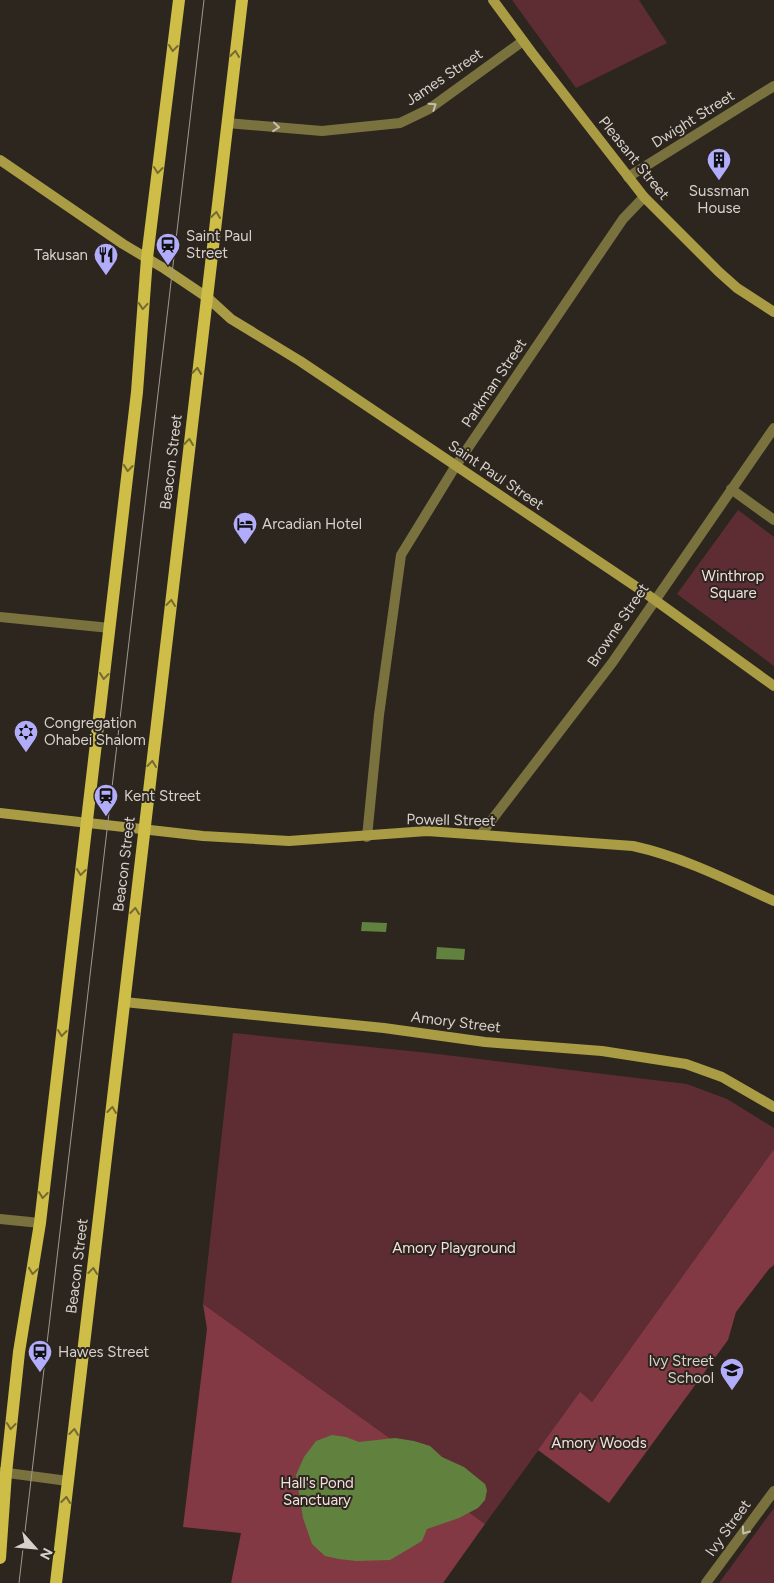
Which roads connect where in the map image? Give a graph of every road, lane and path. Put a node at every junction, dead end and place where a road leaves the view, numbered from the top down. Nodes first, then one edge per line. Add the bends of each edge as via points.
1 (179, 0) edge
2 (242, 0) edge
3 (493, 0) edge
4 (522, 41) junction
5 (774, 86) edge
6 (227, 123) junction
7 (0, 160) edge
8 (628, 177) junction
9 (644, 197) junction
10 (147, 258) junction
11 (208, 298) junction
12 (774, 312) edge
13 (774, 428) edge
14 (455, 467) junction
15 (731, 489) junction
16 (774, 520) edge
17 (654, 599) junction
18 (0, 617) edge
19 (110, 628) junction
20 (774, 686) edge
21 (0, 813) edge
22 (87, 823) junction
23 (144, 830) junction
24 (481, 834) junction
25 (367, 837) junction
26 (774, 902) edge
27 (124, 1002) junction
28 (774, 1106) edge
29 (0, 1219) edge
30 (40, 1223) junction
31 (3, 1473) edge
32 (68, 1481) junction
33 (774, 1491) edge
34 (0, 1558) edge
35 (56, 1583) edge
36 (706, 1583) edge

1 -> 10 main road
6 -> 2 main road, Beacon Street
3 - 4 street, Pleasant Street
6 -> 4 street, James Street via 322,131 400,123 429,109
4 - 8 street, Pleasant Street
5 - 8 street, Dwight Street
11 -> 6 main road, Beacon Street
7 - 10 street, Saint Paul Street
8 - 9 street, Pleasant Street
9 - 12 street, Pleasant Street via 731,283
9 - 14 street, Parkman Street via 616,229
10 - 11 street, Saint Paul Street
10 -> 19 main road via 137,392
11 - 14 street, Saint Paul Street via 231,319 300,361
23 -> 11 main road, Beacon Street
13 - 15 street, Browne Street
14 - 17 street, Saint Paul Street
14 - 25 street, Parkman Street via 401,555 379,715
15 - 16 street
15 - 17 street, Browne Street
17 - 20 street, Saint Paul Street
17 - 24 street, Browne Street via 612,663
18 - 19 street
19 -> 22 main road
21 - 22 street
22 - 23 street, Powell Street
22 -> 30 main road
23 - 25 street, Powell Street via 288,841
27 -> 23 main road, Beacon Street
24 - 25 street, Powell Street via 427,831
24 - 26 street, Powell Street via 633,846 660,852
27 - 28 street, Amory Street via 384,1028 485,1042 602,1051 686,1064 722,1077
32 -> 27 main road, Beacon Street
29 - 30 street
30 -> 31 main road
31 - 32 street
31 - 34 main road
35 -> 32 main road, Beacon Street
33 -> 36 street, Ivy Street

